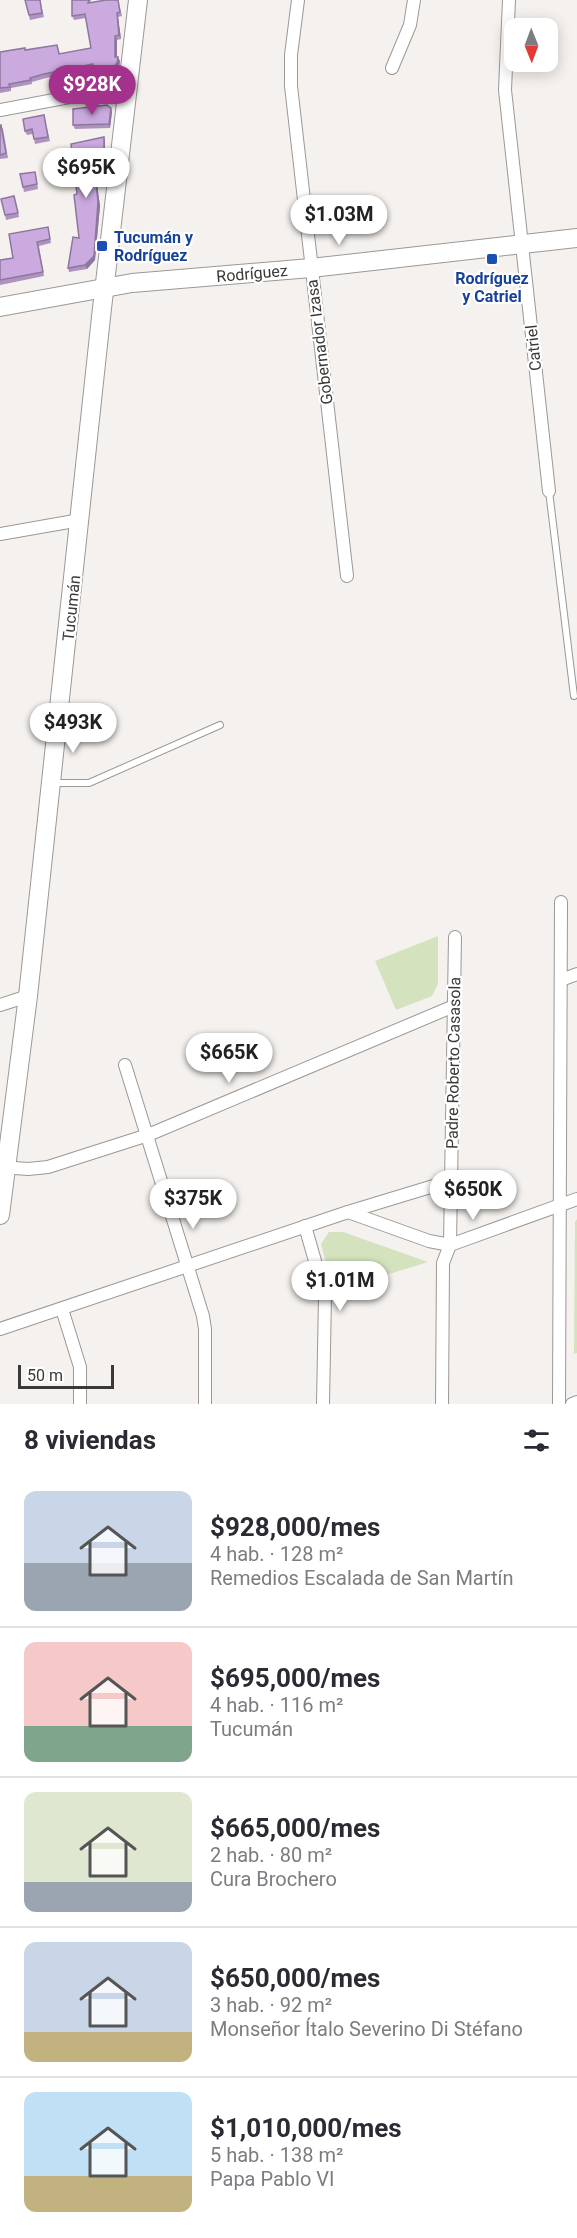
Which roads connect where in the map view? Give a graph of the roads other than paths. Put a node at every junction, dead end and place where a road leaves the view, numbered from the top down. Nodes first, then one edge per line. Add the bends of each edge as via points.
1 (138, 0) edge
2 (298, 0) edge
3 (414, 0) edge
4 (508, 0) edge
5 (392, 68) dead end
6 (128, 86) junction
7 (0, 110) edge
8 (577, 238) edge
9 (522, 244) junction
10 (311, 268) junction
11 (105, 287) junction
12 (0, 308) edge
13 (549, 491) joint
14 (80, 520) junction
15 (0, 534) edge
16 (347, 576) dead end
17 (574, 696) dead end
18 (220, 725) dead end
19 (52, 783) junction
20 (561, 902) dead end
21 (455, 937) dead end
22 (577, 974) edge
23 (561, 980) junction
24 (28, 996) junction
25 (0, 1005) edge
26 (454, 1005) junction
27 (125, 1065) dead end
28 (147, 1135) junction
29 (3, 1167) edge
30 (450, 1181) junction
31 (577, 1199) edge
32 (560, 1206) junction
33 (348, 1212) junction
34 (0, 1215) edge
35 (304, 1226) junction
36 (450, 1245) junction
37 (189, 1265) junction
38 (62, 1309) junction
39 (0, 1329) edge
40 (577, 1402) edge
41 (80, 1404) edge
42 (205, 1404) edge
43 (323, 1404) edge
44 (442, 1404) edge
45 (559, 1404) edge
46 (572, 1404) edge

1 - 6 main road, Tucumán
2 - 10 street, Gobernador Izasa via 291,86
3 - 5 street via 410,25
4 - 9 street, Catriel via 505,90
6 - 7 street
6 - 11 main road, Tucumán
8 - 9 main road, Rodríguez
9 - 10 main road, Rodríguez
9 - 13 street, Catriel
10 - 11 main road, Rodríguez
10 - 16 street, Gobernador Izasa
11 - 12 main road, Rodríguez
11 - 14 main road, Tucumán
13 - 17 lane, Catriel
14 - 15 street
14 - 19 main road, Tucumán
18 - 19 lane via 89,783
19 - 24 main road, Tucumán
20 - 23 street
21 - 26 street, Padre Roberto Casasola
22 - 23 street
23 - 32 street
24 - 25 street
24 - 29 main road, Tucumán
26 - 28 street
26 - 30 street, Padre Roberto Casasola
27 - 28 street
28 - 29 street via 48,1167
28 - 37 street
29 - 34 main road, Tucumán
30 - 33 street
30 - 36 street, Padre Roberto Casasola
31 - 32 street
32 - 36 street
32 - 45 street
33 - 35 street
33 - 36 street via 429,1242
35 - 37 street
35 - 43 street via 325,1296
36 - 44 street, Padre Roberto Casasola via 443,1263
37 - 38 street
37 - 42 street via 205,1329
38 - 39 street
38 - 41 street via 80,1367
40 - 46 street

